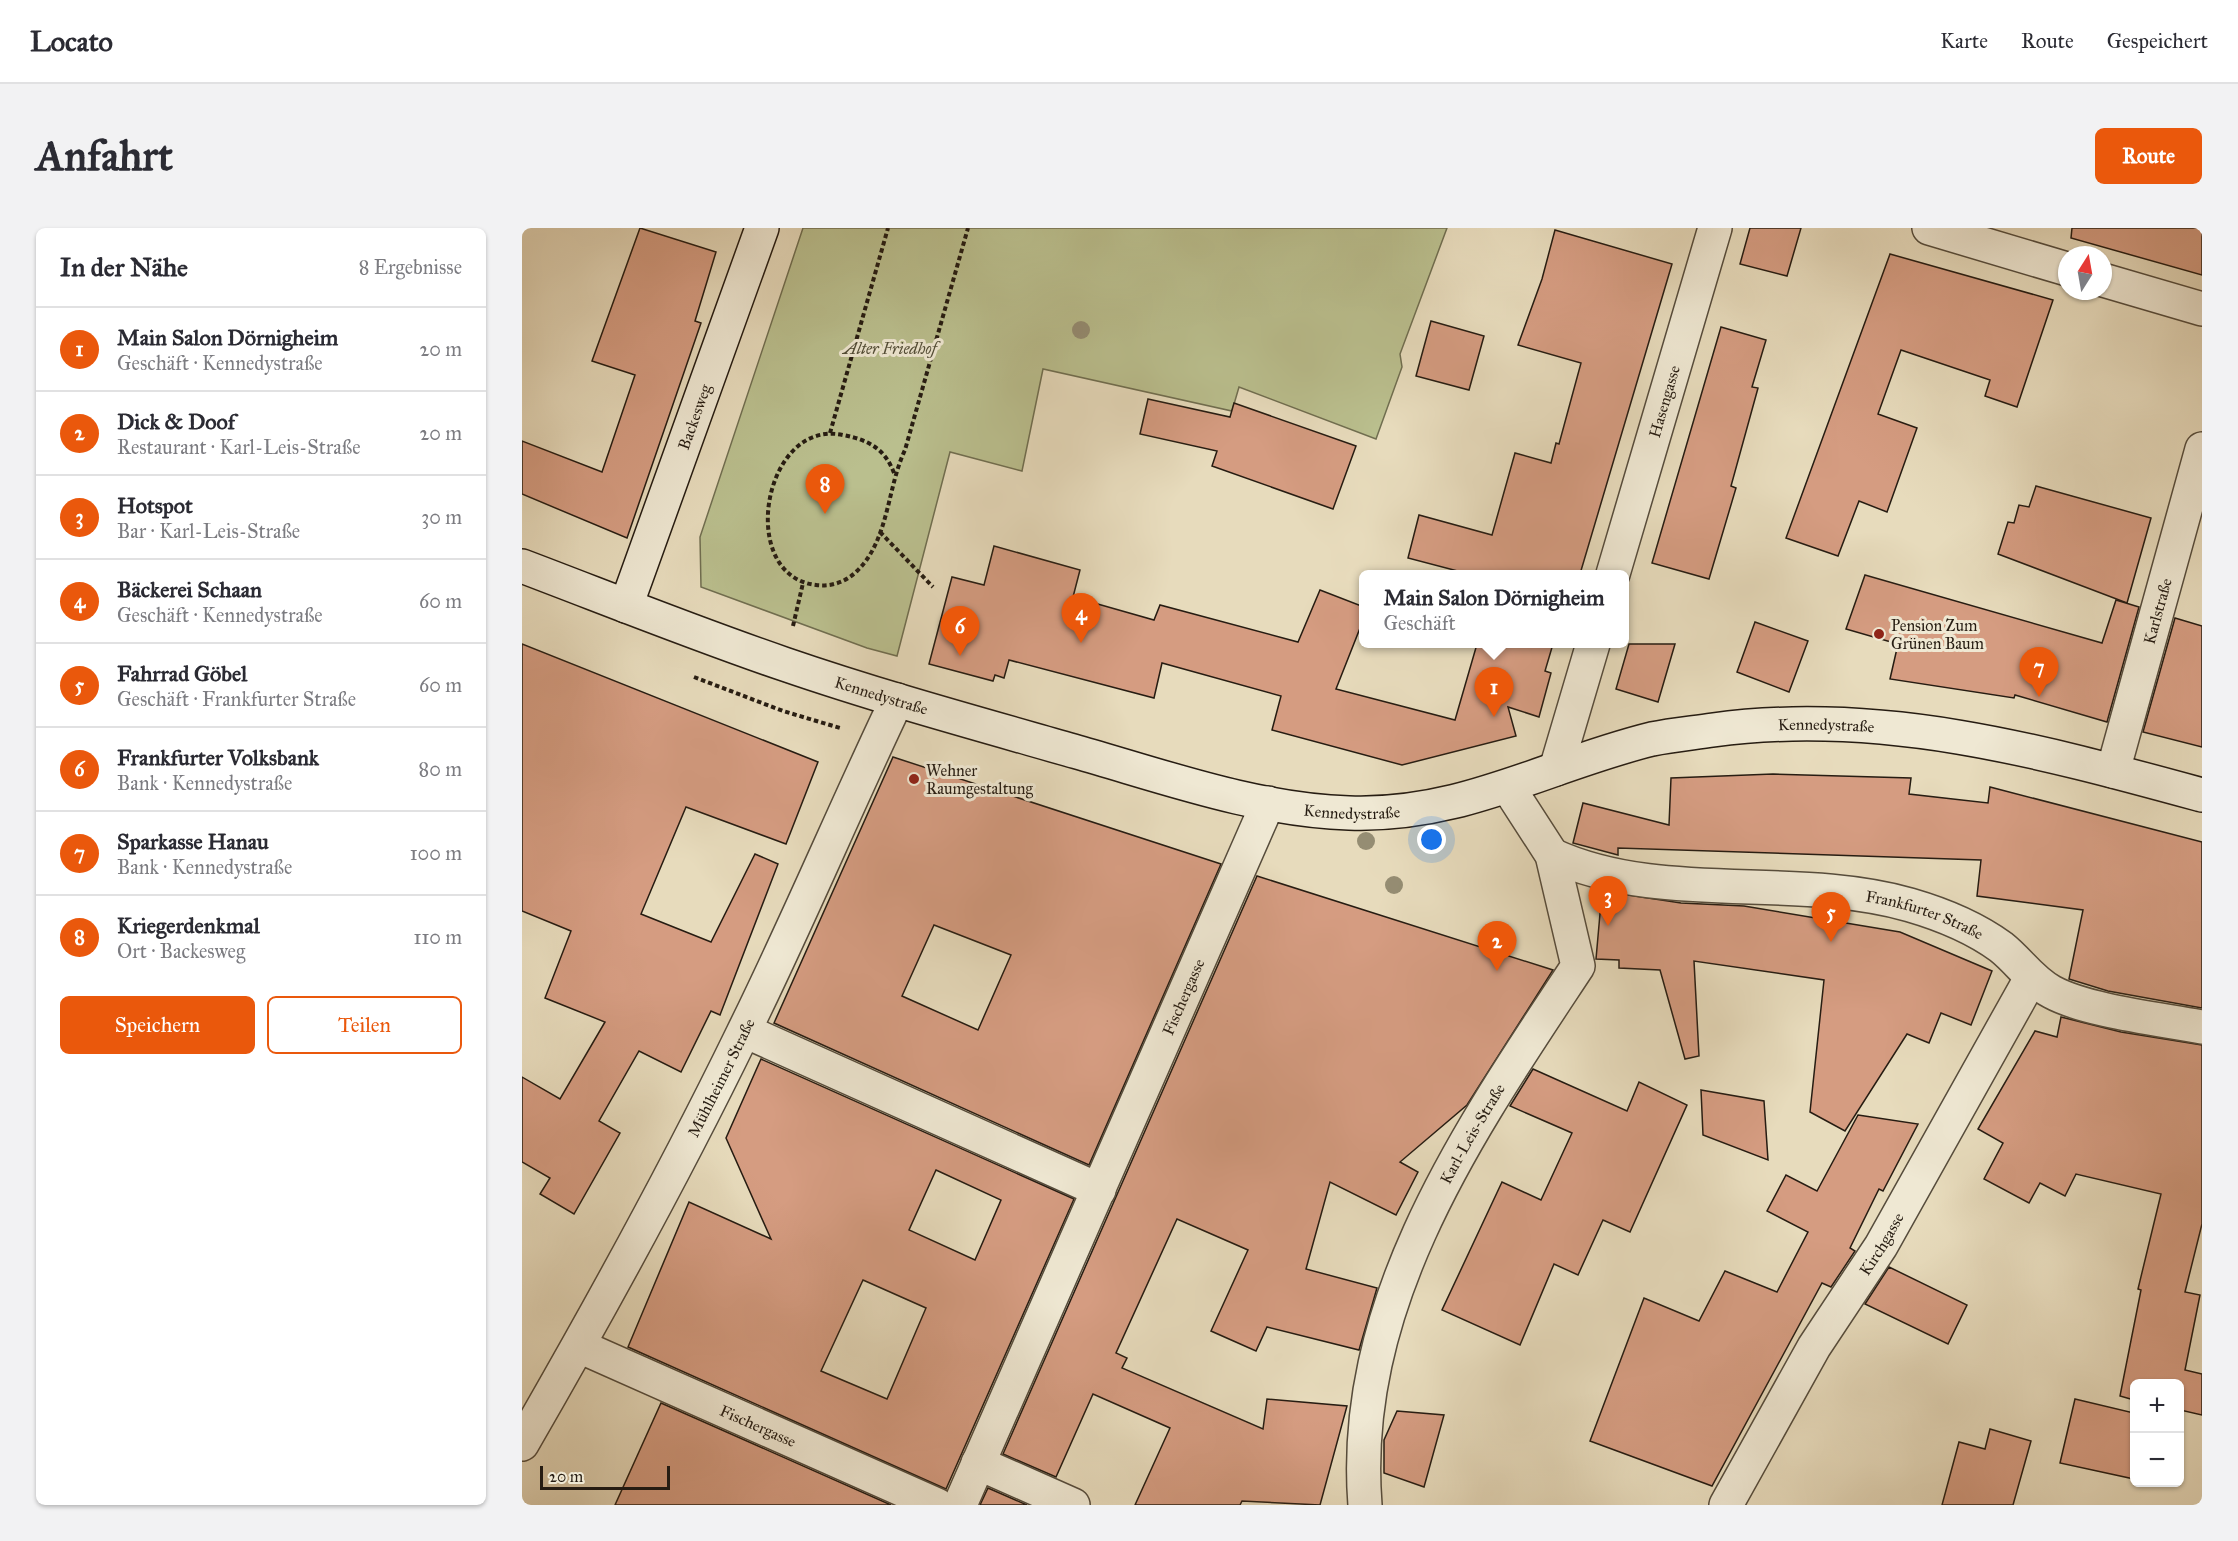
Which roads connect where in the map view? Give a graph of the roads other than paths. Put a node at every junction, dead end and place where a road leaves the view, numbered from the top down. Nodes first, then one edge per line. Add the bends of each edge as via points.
1 (762, 228) edge
2 (1715, 228) edge
3 (1929, 228) edge
4 (2058, 266) edge
5 (2112, 283) edge
6 (2202, 309) edge
7 (2202, 449) edge
8 (522, 566) edge
9 (1614, 570) edge
10 (626, 606) junction
11 (1592, 648) edge
12 (897, 700) junction
13 (1556, 769) junction
14 (2113, 771) junction
15 (1508, 787) junction
16 (2202, 795) edge
17 (1268, 803) junction
18 (1552, 855) junction
19 (2031, 978) junction
20 (2202, 1027) edge
21 (745, 1031) junction
22 (1099, 1190) junction
23 (579, 1346) junction
24 (522, 1444) edge
25 (978, 1463) junction
26 (937, 1505) edge
27 (960, 1505) edge
28 (1073, 1505) edge
29 (1365, 1505) edge
30 (1726, 1505) edge

1 - 10 street, Backesweg
2 - 9 street, Hasengasse
3 - 4 street
5 - 6 street
7 - 14 street, Karlstraße
8 - 10 street, Kennedystraße
10 - 12 street, Kennedystraße via 783,664
11 - 13 street
12 - 17 street, Kennedystraße
12 - 21 street, Mühlheimer Straße
13 - 14 street, Kennedystraße via 1657,738 1732,728 1820,723 1900,727 1966,737
13 - 15 street, Kennedystraße
14 - 16 street, Kennedystraße
15 - 17 street, Kennedystraße via 1456,803 1387,813 1344,813
15 - 18 street, Karl-Leis-Straße
17 - 22 street, Fischergasse
18 - 19 street, Frankfurter Straße via 1628,877 1824,890 1911,905 1981,934 2002,947
18 - 29 street, Karl-Leis-Straße via 1578,966 1472,1132 1426,1213 1399,1278 1371,1390 1364,1457
19 - 20 street, Frankfurter Straße via 2078,1002
19 - 30 street, Kirchgasse via 1881,1246 1814,1347
21 - 22 street
21 - 23 street, Mühlheimer Straße
22 - 25 street, Fischergasse
23 - 24 street, Mühlheimer Straße
23 - 26 street, Fischergasse
25 - 27 street, Fischergasse
25 - 28 street

